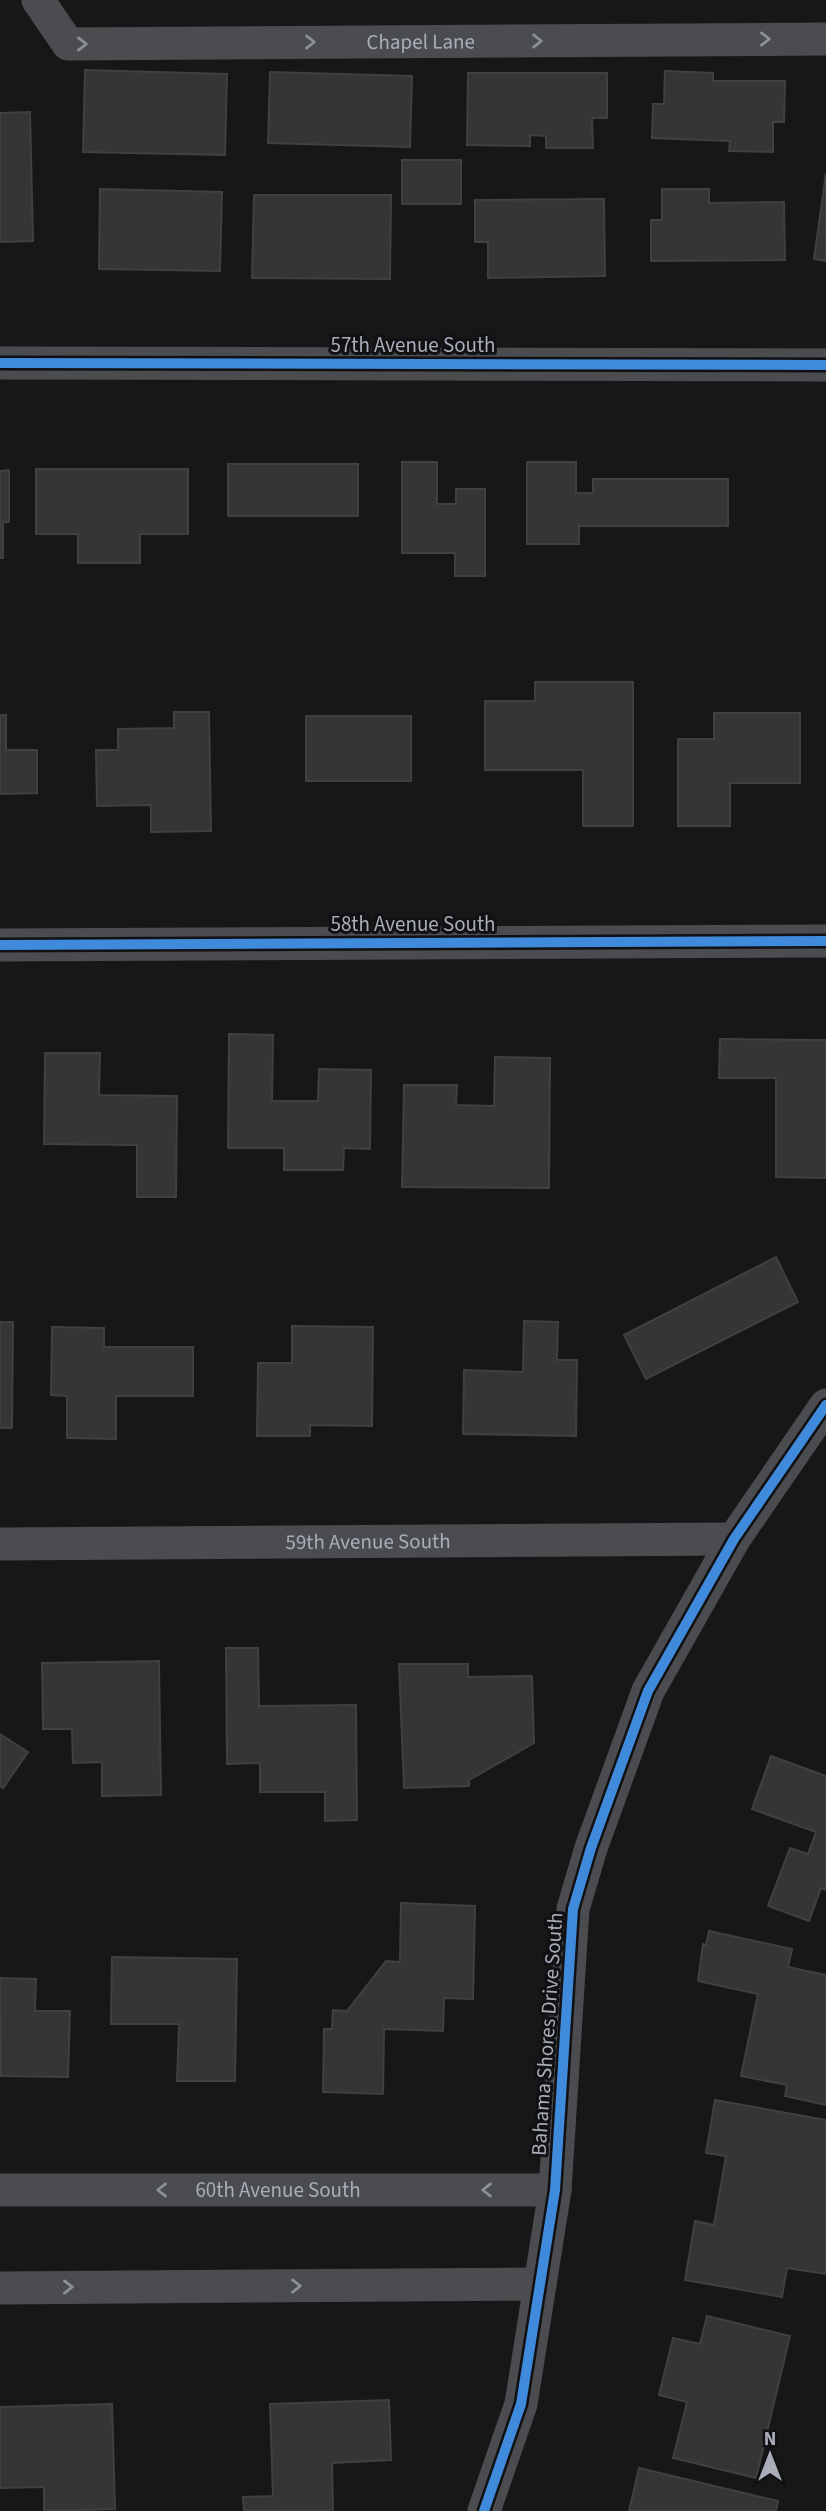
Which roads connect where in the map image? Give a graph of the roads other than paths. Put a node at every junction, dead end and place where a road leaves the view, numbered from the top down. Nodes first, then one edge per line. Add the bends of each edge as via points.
1 (38, 0) edge
2 (826, 39) edge
3 (0, 363) edge
4 (826, 365) edge
5 (826, 941) edge
6 (0, 945) edge
7 (826, 1405) edge
8 (734, 1539) junction
9 (0, 1544) edge
10 (0, 2190) edge
11 (555, 2190) junction
12 (540, 2284) junction
13 (0, 2288) edge
14 (484, 2511) edge

1 -> 2 street, Chapel Lane via 68,44
3 - 4 street, 57th Avenue South
5 - 6 street, 58th Avenue South
7 - 8 street, Bahama Shores Drive South
8 - 9 street, 59th Avenue South
8 - 11 street, Bahama Shores Drive South via 648,1691 573,1909
11 -> 10 street, 60th Avenue South
11 - 12 street, Bahama Shores Drive South
13 -> 12 street
12 - 14 street, Bahama Shores Drive South via 521,2404

